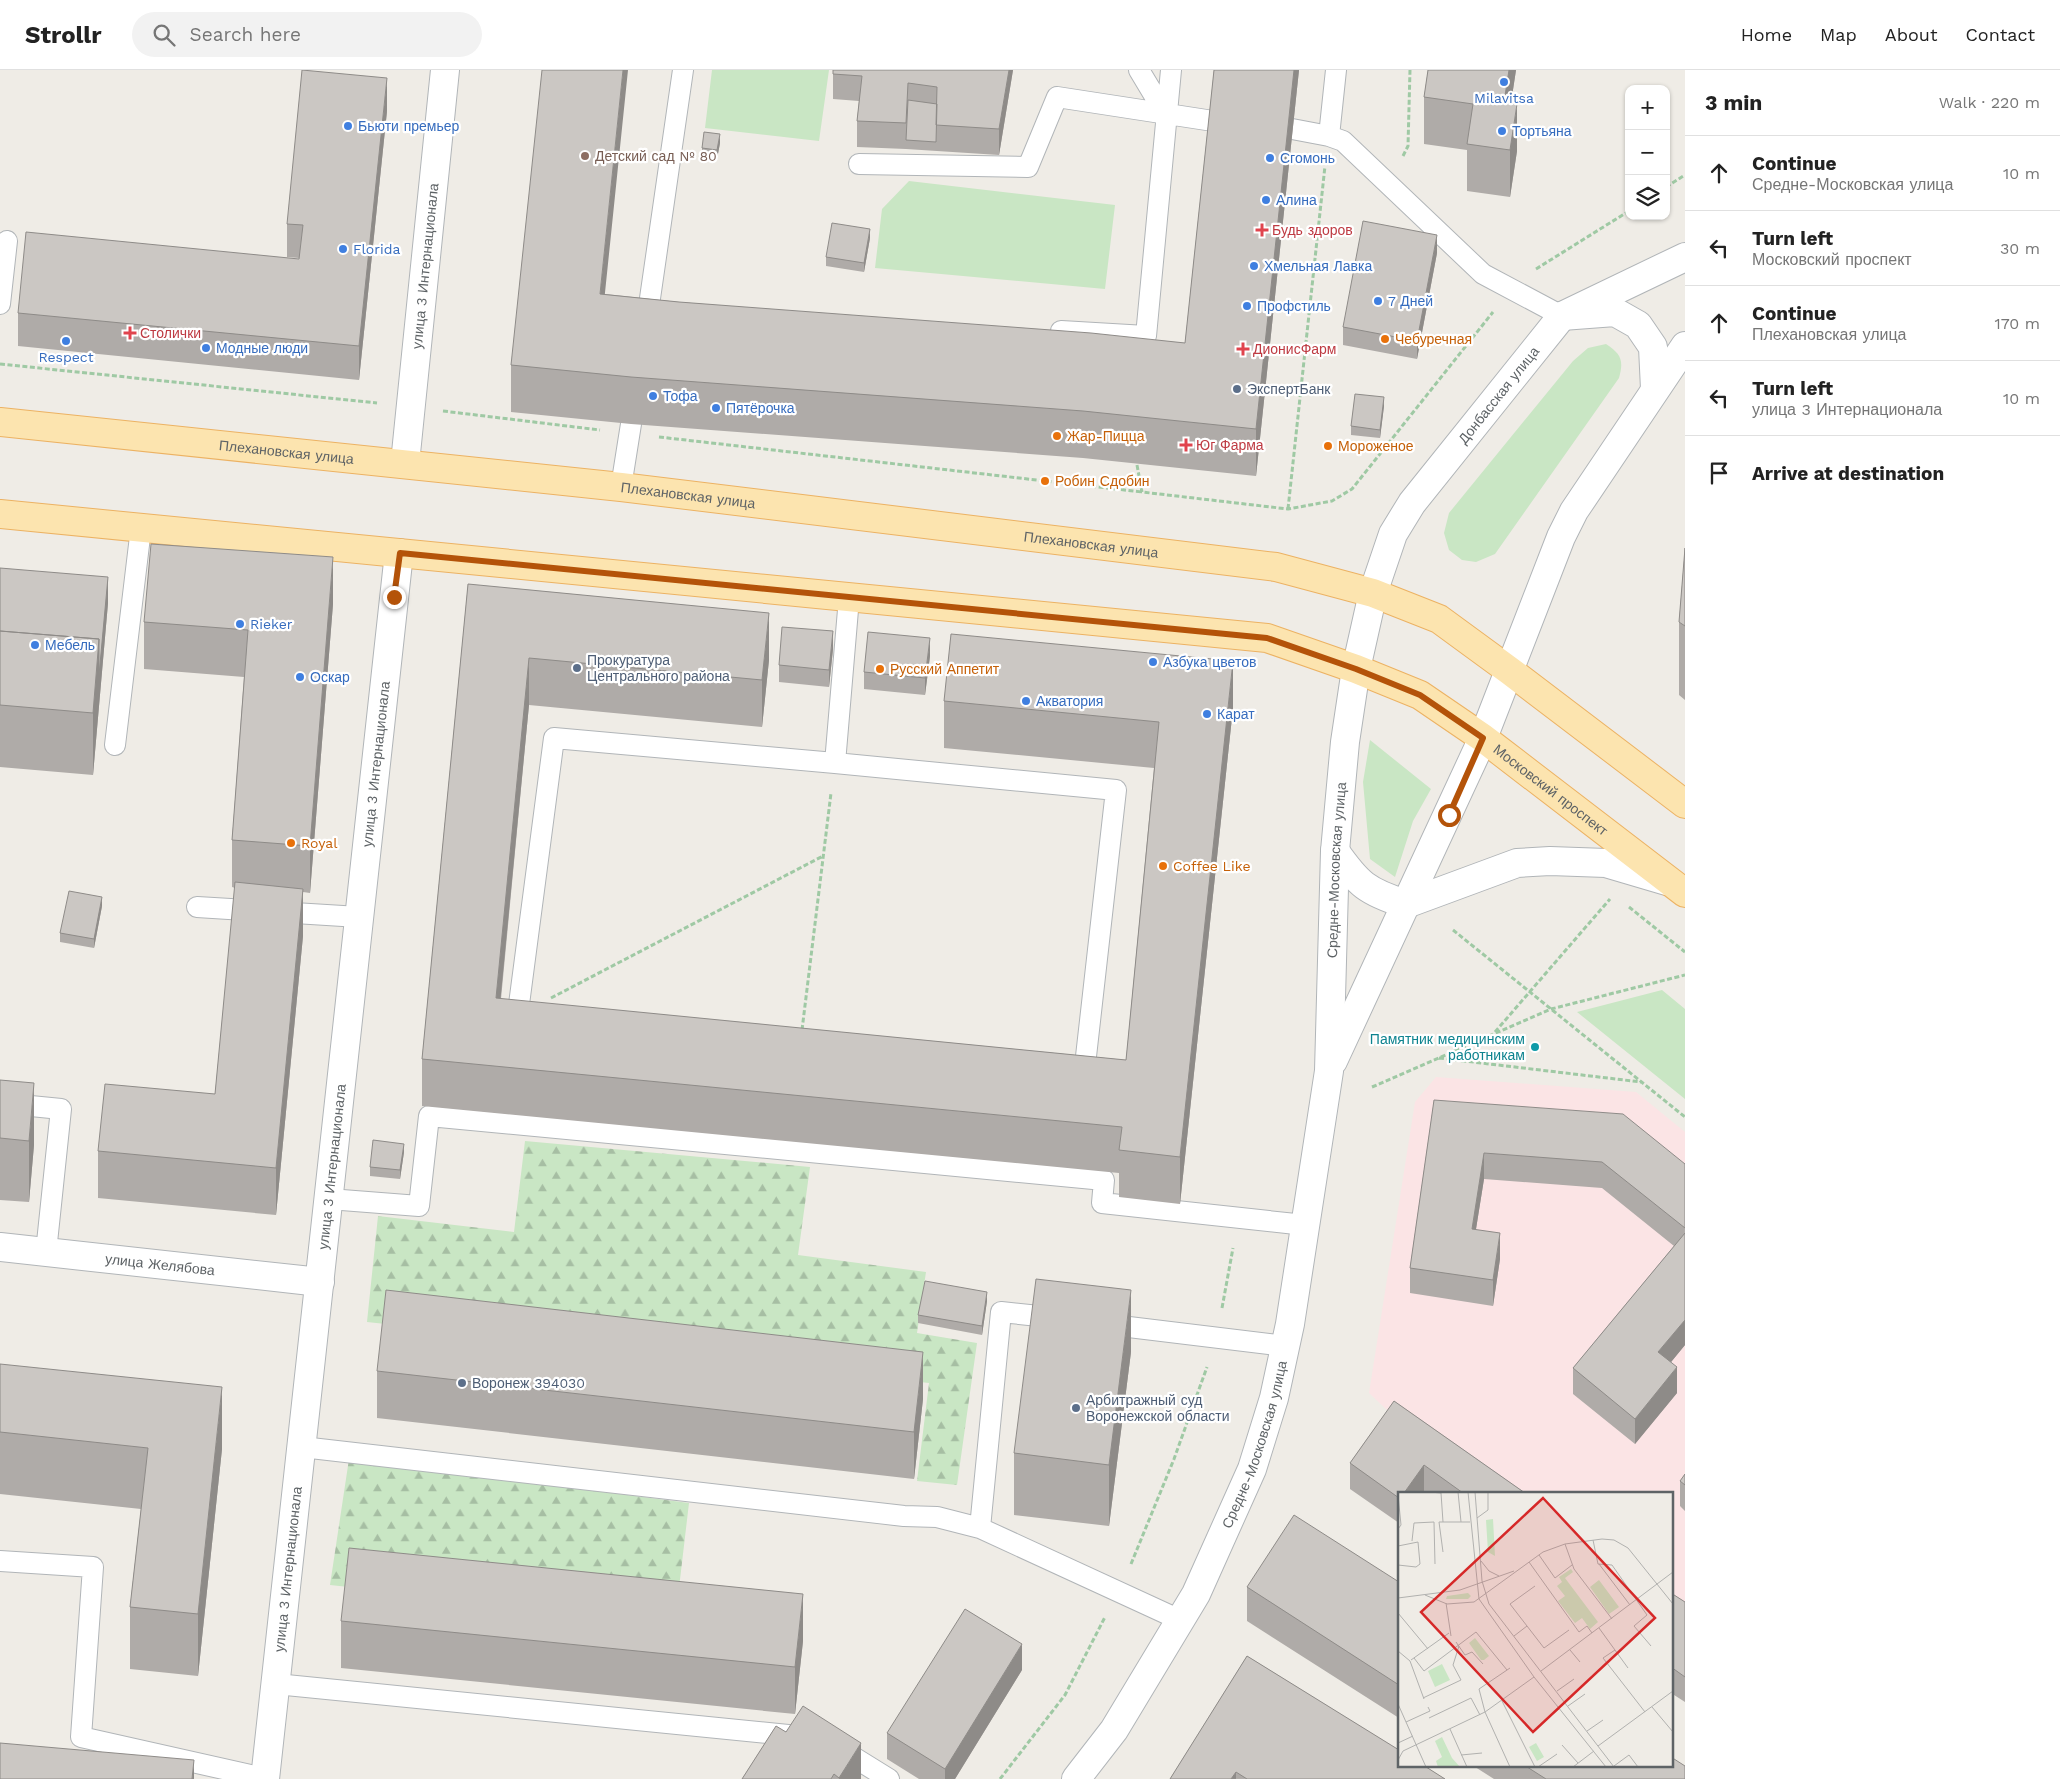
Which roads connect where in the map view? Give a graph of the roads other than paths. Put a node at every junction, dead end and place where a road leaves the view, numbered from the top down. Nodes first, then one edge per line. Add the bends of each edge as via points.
1 (445, 70) edge
2 (684, 70) edge
3 (1139, 70) edge
4 (1172, 70) edge
5 (1336, 70) edge
6 (1166, 115) junction
7 (1213, 121) edge
8 (1292, 129) edge
9 (1329, 136) junction
10 (859, 164) dead end
11 (7, 241) dead end
12 (1685, 257) edge
13 (0, 304) edge
14 (649, 304) junction
15 (669, 305) edge
16 (1562, 316) junction
17 (1047, 330) edge
18 (644, 345) edge
19 (1685, 346) edge
20 (1655, 389) junction
21 (0, 422) edge
22 (630, 429) road end
23 (405, 463) junction
24 (621, 487) junction
25 (0, 514) edge
26 (141, 528) junction
27 (400, 553) junction
28 (1373, 593) junction
29 (848, 598) junction
30 (1356, 669) junction
31 (1510, 671) junction
32 (1483, 738) junction
33 (115, 745) dead end
34 (835, 763) junction
35 (1685, 804) edge
36 (1335, 852) junction
37 (1678, 888) edge
38 (1406, 904) junction
39 (197, 907) dead end
40 (359, 917) junction
41 (514, 1046) edge
42 (1328, 1071) junction
43 (1081, 1102) edge
44 (0, 1103) edge
45 (329, 1199) junction
46 (1305, 1225) junction
47 (0, 1247) edge
48 (46, 1252) junction
49 (320, 1282) junction
50 (1285, 1346) junction
51 (302, 1447) junction
52 (980, 1528) junction
53 (0, 1561) edge
54 (1180, 1620) junction
55 (276, 1684) junction
56 (811, 1735) junction
57 (777, 1754) edge
58 (266, 1779) edge
59 (889, 1779) edge
60 (1076, 1779) edge

1 - 23 street, улица 3 Интернационала
2 - 14 lane
3 - 6 lane
4 - 6 lane
5 - 9 lane
6 - 7 lane
6 - 10 lane via 1057,97 1028,167
6 - 17 lane via 1146,336
8 - 9 lane
9 - 16 lane via 1343,141 1483,274
11 - 13 lane
12 - 16 street, Донбасская улица
14 - 15 lane
14 - 18 lane
16 - 20 street via 1615,312 1638,325 1653,347
16 - 28 street, Донбасская улица via 1412,503 1393,534
19 - 20 street
20 - 31 street via 1574,511
21 - 23 main road, Плехановская улица
22 - 24 lane
23 - 24 main road, Плехановская улица
24 - 28 main road, Плехановская улица via 1276,567
25 - 26 main road
26 - 27 main road
26 - 33 lane
27 - 29 main road
27 - 40 street, улица 3 Интернационала
28 - 30 street, Донбасская улица
28 - 31 main road via 1439,620
29 - 30 main road via 1267,638
29 - 34 lane
30 - 32 main road, Московский проспект via 1420,695
30 - 36 street, Средне-Московская улица via 1345,742
31 - 32 street, Средне-Московская улица
31 - 35 main road
32 - 37 main road, Московский проспект
32 - 38 street, Средне-Московская улица
34 - 41 lane via 554,738
34 - 43 lane via 1116,790
36 - 38 street via 1354,878 1378,896
36 - 42 street, Средне-Московская улица
37 - 38 street via 1606,863 1550,861 1517,863
38 - 42 street, Средне-Московская улица
39 - 40 lane
40 - 45 street, улица 3 Интернационала
42 - 46 street, Средне-Московская улица
44 - 48 lane via 61,1109
45 - 46 lane via 418,1206 429,1116 503,1118 1073,1174 1104,1180 1102,1204
45 - 49 street, улица 3 Интернационала
46 - 50 street, Средне-Московская улица
47 - 48 street, улица Желябова
48 - 49 street, улица Желябова
49 - 51 street, улица 3 Интернационала
50 - 52 lane via 1001,1312
50 - 54 street, Средне-Московская улица via 1274,1398 1252,1470 1196,1594
51 - 52 lane via 937,1518
51 - 55 street, улица 3 Интернационала
52 - 54 lane
53 - 58 lane via 93,1567 81,1737
54 - 60 street, Средне-Московская улица via 1114,1730
55 - 56 lane
55 - 58 street, улица 3 Интернационала
56 - 57 lane
56 - 59 lane

